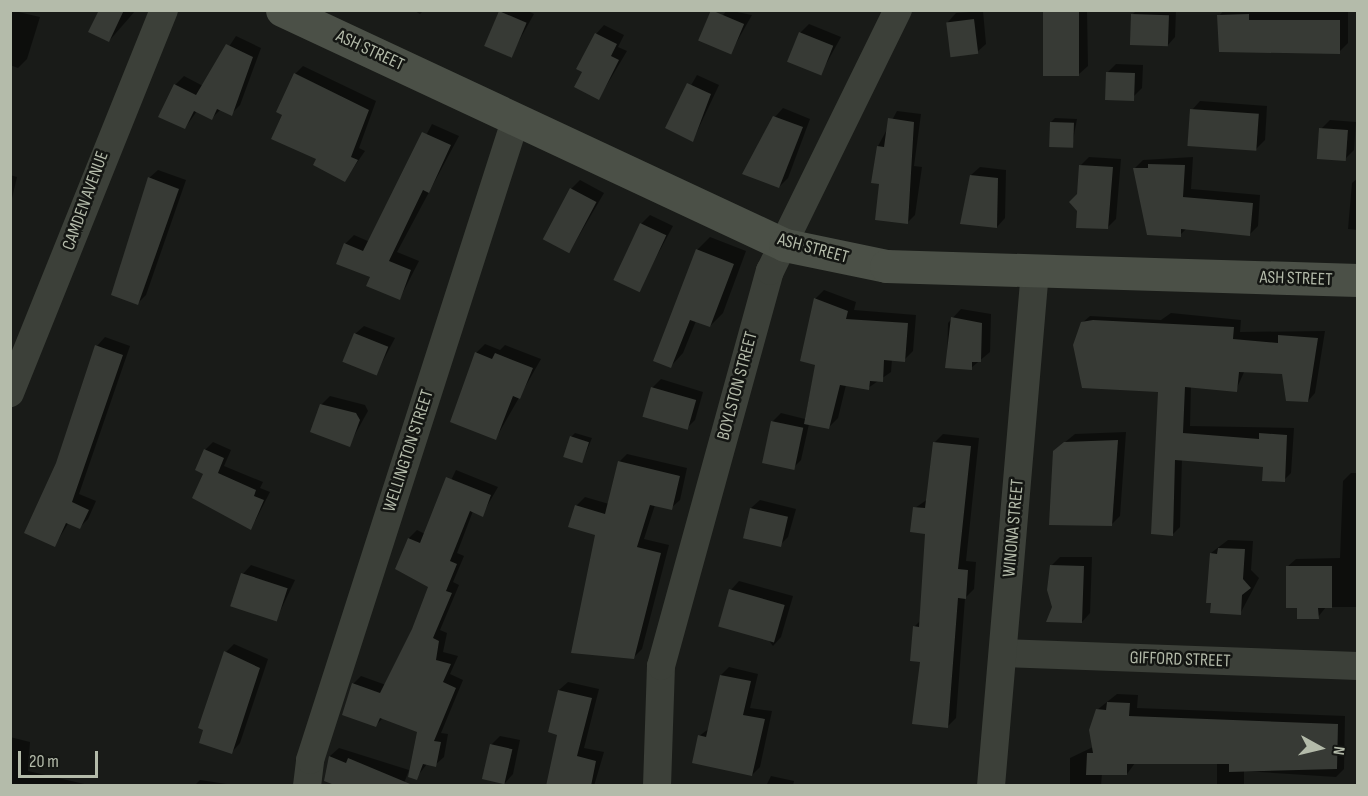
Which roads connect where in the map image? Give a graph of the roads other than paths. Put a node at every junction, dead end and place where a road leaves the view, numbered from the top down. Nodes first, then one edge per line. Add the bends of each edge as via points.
1 (164, 10) edge
2 (282, 10) edge
3 (898, 10) edge
4 (516, 118) junction
5 (785, 245) junction
6 (1035, 271) junction
7 (1358, 280) edge
8 (10, 393) edge
9 (1003, 653) junction
10 (1358, 666) edge
11 (307, 786) edge
12 (657, 786) edge
13 (991, 786) edge

1 - 8 street, CAMDEN AVENUE
2 - 4 street, ASH STREET
3 - 5 street, BOYLSTON STREET
4 - 5 street, ASH STREET
4 - 11 street, WELLINGTON STREET via 310,760
5 - 6 street, ASH STREET via 886,266
5 - 12 street, BOYLSTON STREET via 770,271 661,666
6 - 7 street, ASH STREET
6 - 9 street, WINONA STREET
9 - 10 street, GIFFORD STREET
9 - 13 street, WINONA STREET

